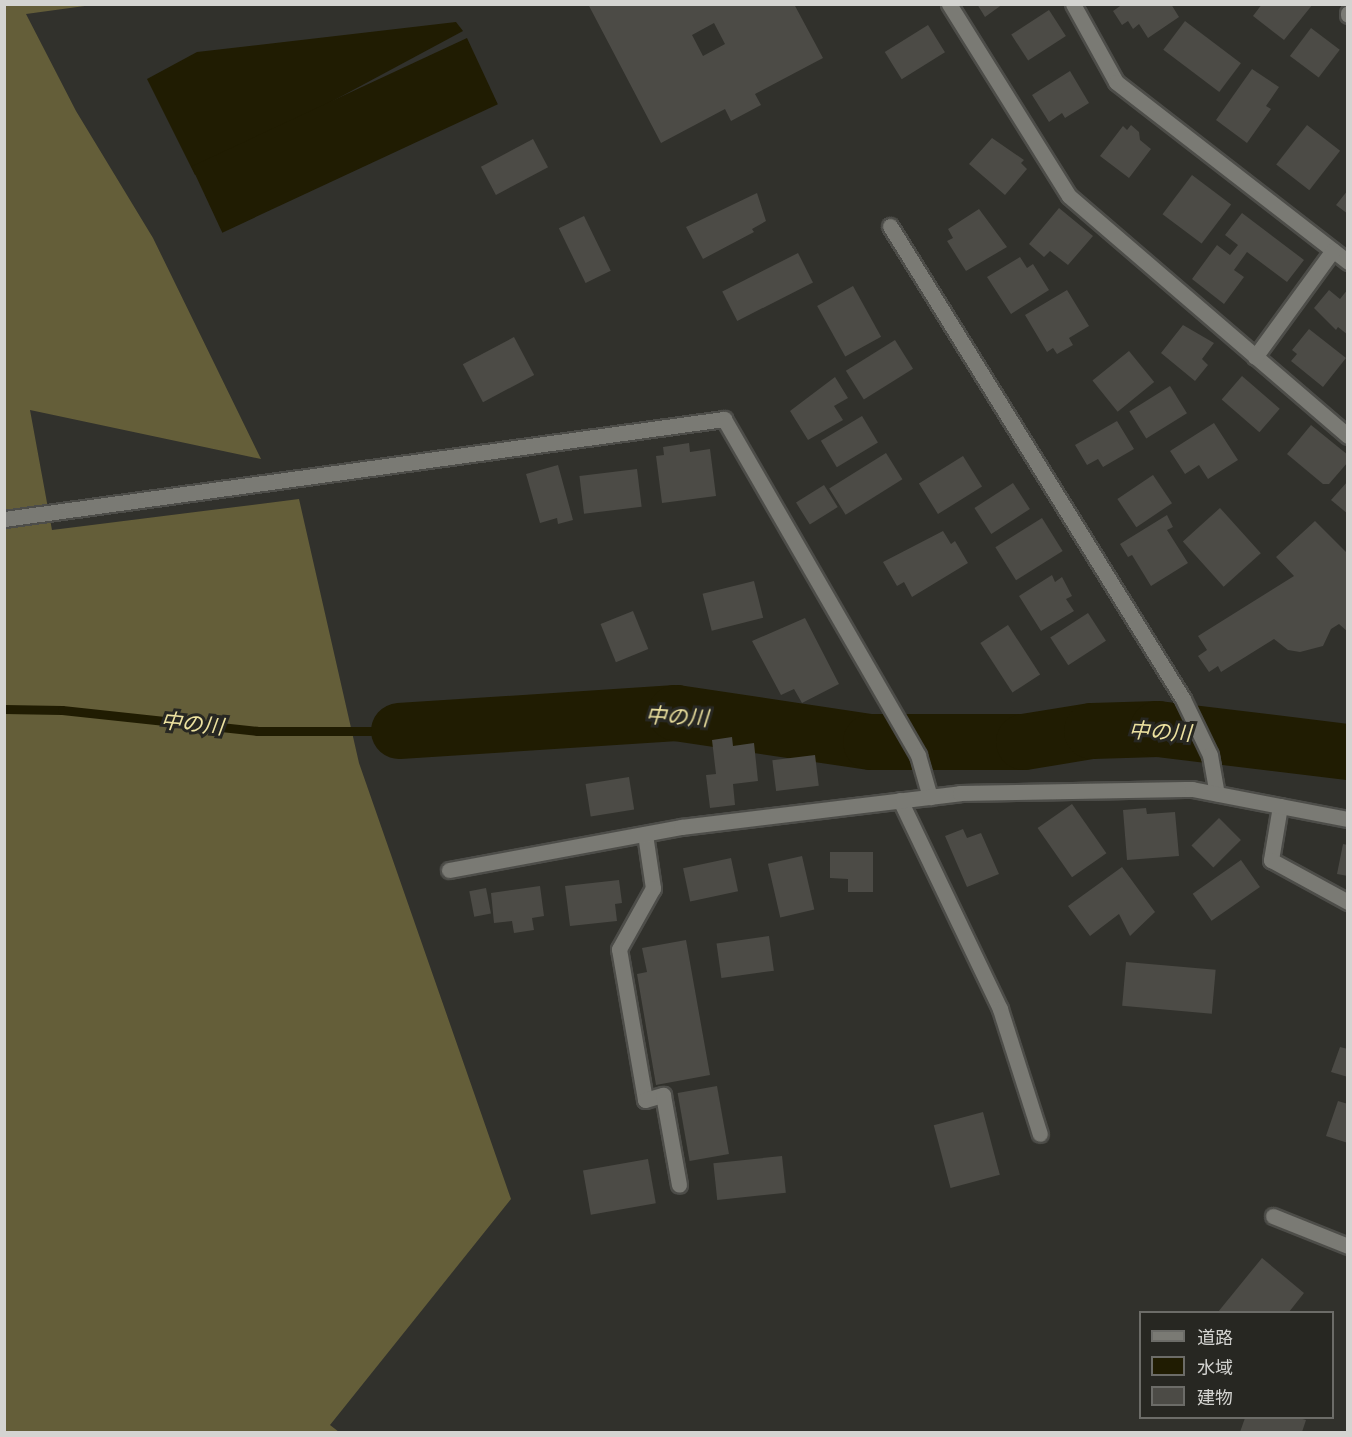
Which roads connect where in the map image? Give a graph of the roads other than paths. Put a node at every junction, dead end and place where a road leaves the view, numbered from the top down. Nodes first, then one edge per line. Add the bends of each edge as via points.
1 (950, 4) edge
2 (1073, 4) edge
3 (890, 226) dead end
4 (1333, 250) junction
5 (1347, 262) edge
6 (1255, 357) junction
7 (1347, 435) edge
8 (4, 519) edge
9 (1217, 793) junction
10 (930, 797) junction
11 (900, 800) junction
12 (1280, 806) junction
13 (1347, 819) edge
14 (645, 834) junction
15 (449, 870) dead end
16 (1347, 902) edge
17 (1040, 1134) dead end
18 (679, 1185) dead end
19 (1273, 1216) dead end
20 (1347, 1246) edge

1 - 6 street via 1069,196
2 - 4 street via 1116,82
3 - 9 street via 1183,699 1210,755
4 - 5 street
4 - 6 street
6 - 7 street
8 - 10 street via 724,419 918,755
9 - 10 street via 1192,789 960,793
9 - 12 street
10 - 11 street
11 - 14 street
11 - 17 street via 1000,1009
12 - 13 street
12 - 16 street via 1271,861
14 - 15 street
14 - 18 street via 653,888 619,949 645,1100 663,1095
19 - 20 street

